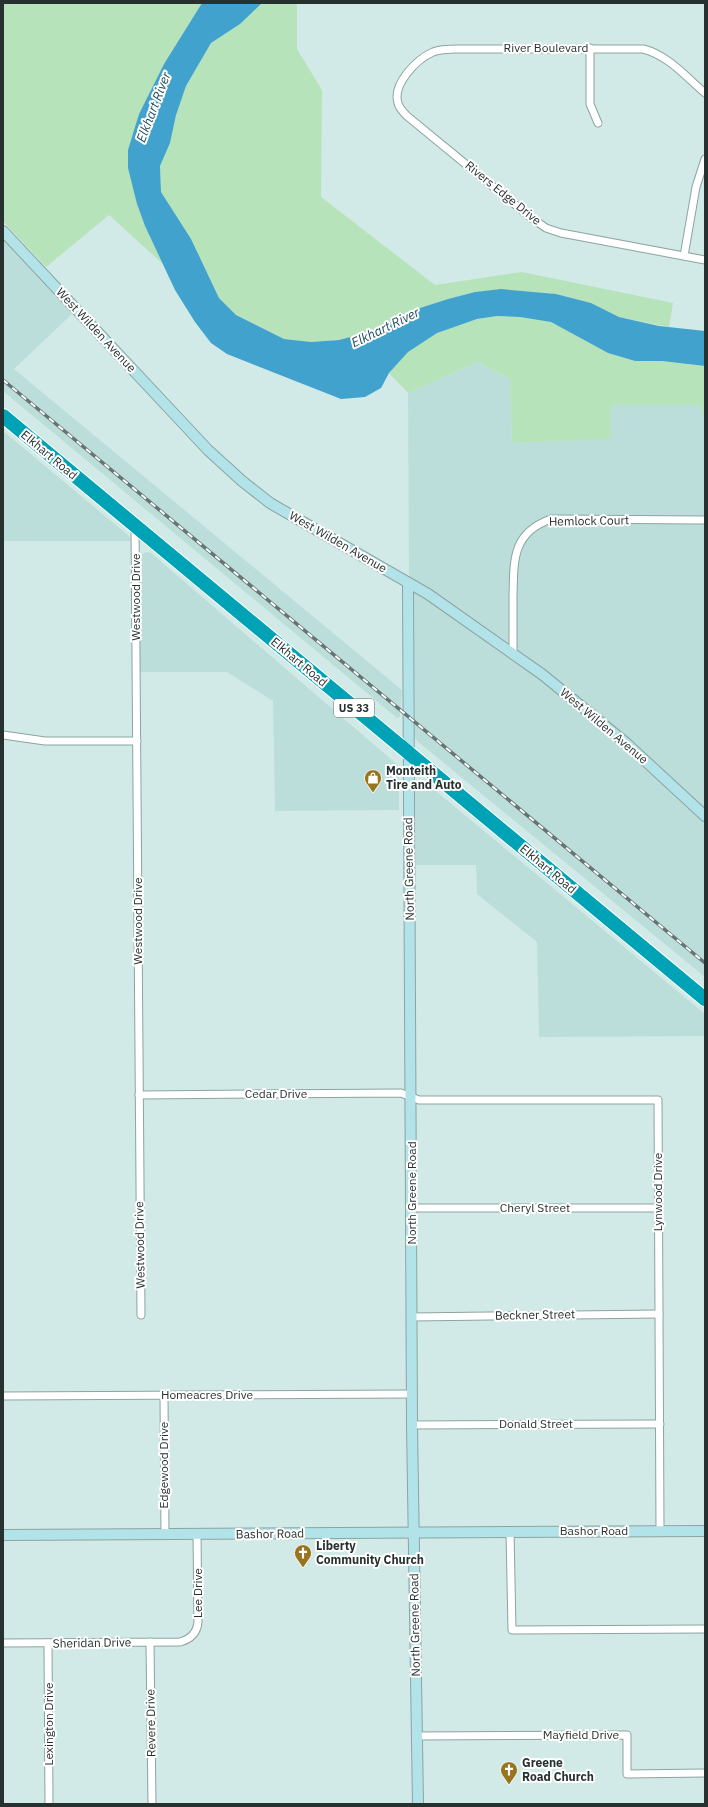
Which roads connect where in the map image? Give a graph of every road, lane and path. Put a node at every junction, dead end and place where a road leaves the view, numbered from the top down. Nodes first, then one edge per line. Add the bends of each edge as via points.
1 (590, 48) junction
2 (705, 93) edge
3 (396, 97) joint
4 (598, 123) dead end
5 (705, 159) edge
6 (3, 231) edge
7 (684, 256) junction
8 (705, 260) edge
9 (3, 416) edge
10 (705, 520) edge
11 (136, 527) junction
12 (408, 583) junction
13 (513, 653) junction
14 (3, 735) edge
15 (137, 741) junction
16 (408, 753) junction
17 (705, 816) edge
18 (705, 999) edge
19 (139, 1096) junction
20 (411, 1097) junction
21 (412, 1208) junction
22 (659, 1208) junction
23 (659, 1314) junction
24 (141, 1316) dead end
25 (412, 1317) junction
26 (412, 1394) junction
27 (164, 1395) junction
28 (3, 1396) edge
29 (660, 1424) junction
30 (412, 1425) junction
31 (510, 1531) junction
32 (660, 1531) junction
33 (705, 1531) edge
34 (413, 1532) junction
35 (197, 1534) junction
36 (3, 1535) edge
37 (164, 1535) junction
38 (705, 1629) edge
39 (150, 1642) junction
40 (180, 1642) joint
41 (3, 1643) edge
42 (48, 1643) junction
43 (417, 1736) junction
44 (705, 1774) edge
45 (50, 1804) edge
46 (152, 1804) edge
47 (418, 1804) edge

1 - 2 street, River Boulevard via 633,48 653,51
1 - 3 street, River Boulevard via 458,48 435,51 418,62 406,76 399,86
1 - 4 street via 590,104
3 - 7 street, Rivers Edge Drive via 399,108 407,116 546,228
5 - 7 street via 696,187
6 - 12 street, West Wilden Avenue via 208,450 242,481 270,503
7 - 8 street, Rivers Edge Drive
9 - 11 highway, Elkhart Road / US 33
10 - 13 street, Hemlock Court via 551,519 533,527 522,540 515,556
11 - 15 street, Westwood Drive
11 - 16 highway, Elkhart Road / US 33
12 - 13 street, West Wilden Avenue
12 - 16 street, North Greene Road
13 - 17 street, West Wilden Avenue via 603,723
14 - 15 street via 45,741
15 - 19 street, Westwood Drive
16 - 18 highway, Elkhart Road / US 33
16 - 20 street, North Greene Road
19 - 20 street, Cedar Drive via 401,1093
19 - 24 street, Westwood Drive
20 - 21 street, North Greene Road
20 - 22 street, Lynwood Drive via 419,1100 658,1100
21 - 22 street, Cheryl Street
21 - 25 street, North Greene Road
22 - 23 street, Lynwood Drive
23 - 25 street, Beckner Street
23 - 29 street, Lynwood Drive
25 - 26 street, North Greene Road
26 - 27 street, Homeacres Drive
26 - 30 street, North Greene Road
27 - 28 street, Homeacres Drive
27 - 37 street, Edgewood Drive
29 - 30 street, Donald Street
29 - 32 street, Lynwood Drive
30 - 34 street, North Greene Road
31 - 32 street, Bashor Road
31 - 34 street, Bashor Road
31 - 38 street via 512,1630
32 - 33 street, Bashor Road
34 - 35 street, Bashor Road
34 - 43 street, North Greene Road
35 - 37 street, Bashor Road
35 - 40 street, Lee Drive via 197,1630 192,1637
36 - 37 street, Bashor Road
39 - 40 street, Sheridan Drive
39 - 42 street, Sheridan Drive
39 - 46 street, Revere Drive
41 - 42 street, Sheridan Drive
42 - 45 street, Lexington Drive
43 - 44 street, Mayfield Drive via 627,1734 627,1774
43 - 47 street, North Greene Road

